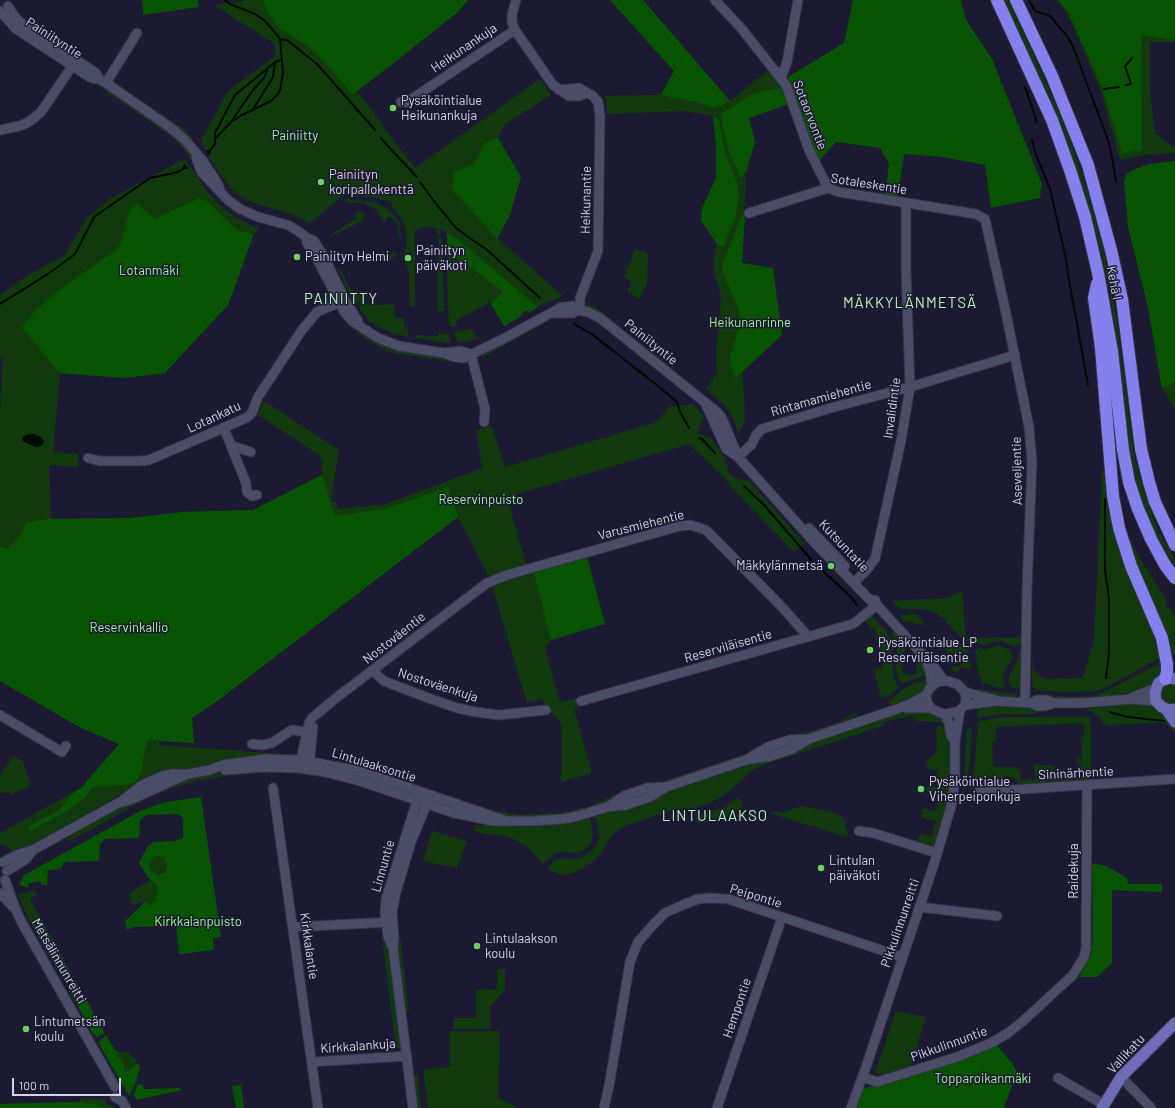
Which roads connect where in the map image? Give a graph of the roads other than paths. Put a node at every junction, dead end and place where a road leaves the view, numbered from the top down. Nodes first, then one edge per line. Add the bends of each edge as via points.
1 (516, 0) edge
2 (715, 0) edge
3 (798, 0) edge
4 (997, 0) edge
5 (1016, 0) edge
6 (5, 7) edge
7 (515, 30) junction
8 (137, 33) dead end
9 (74, 63) junction
10 (781, 78) junction
11 (102, 81) junction
12 (400, 102) dead end
13 (0, 130) edge
14 (828, 188) junction
15 (906, 203) junction
16 (749, 213) dead end
17 (985, 219) joint
18 (1098, 273) junction
19 (342, 301) junction
20 (579, 310) junction
21 (471, 354) junction
22 (1015, 355) junction
23 (910, 387) junction
24 (484, 422) dead end
25 (224, 428) junction
26 (232, 446) junction
27 (251, 452) dead end
28 (738, 457) junction
29 (88, 458) dead end
30 (257, 495) dead end
31 (1175, 545) edge
32 (1175, 578) edge
33 (855, 580) junction
34 (487, 583) joint
35 (876, 604) junction
36 (807, 637) junction
37 (925, 657) junction
38 (373, 671) junction
39 (1170, 679) edge
40 (944, 680) junction
41 (932, 685) junction
42 (1156, 688) junction
43 (965, 692) junction
44 (926, 695) junction
45 (1131, 698) junction
46 (581, 701) dead end
47 (997, 701) junction
48 (1156, 701) junction
49 (1028, 702) junction
50 (962, 707) junction
51 (930, 708) junction
52 (897, 709) junction
53 (1170, 709) edge
54 (546, 710) dead end
55 (945, 714) junction
56 (0, 715) edge
57 (1175, 722) edge
58 (309, 733) junction
59 (954, 742) junction
60 (252, 744) dead end
61 (66, 746) dead end
62 (304, 764) junction
63 (1175, 779) edge
64 (1087, 785) junction
65 (273, 788) dead end
66 (978, 792) dead end
67 (419, 797) junction
68 (428, 800) junction
69 (859, 831) dead end
70 (33, 850) junction
71 (937, 853) junction
72 (1, 861) edge
73 (4, 878) edge
74 (0, 892) edge
75 (919, 907) junction
76 (16, 910) junction
77 (997, 916) dead end
78 (782, 917) junction
79 (389, 922) junction
80 (293, 927) junction
81 (902, 957) junction
82 (1084, 957) joint
83 (1175, 1023) edge
84 (407, 1056) junction
85 (312, 1062) junction
86 (862, 1077) junction
87 (1121, 1077) junction
88 (1058, 1078) dead end
89 (1102, 1106) edge
90 (126, 1108) edge
91 (318, 1108) edge
92 (413, 1108) edge
93 (604, 1108) edge
94 (717, 1108) edge
95 (851, 1108) edge
96 (1151, 1108) edge

1 - 7 street, Heikunankuja via 512,14
2 - 10 street, Sotaorvontie
3 - 10 street via 787,62
4 - 18 highway, Kehä I via 1054,127 1071,173
5 - 31 highway, Kehä I via 1052,76 1088,165 1122,299 1141,449 1148,482
6 - 9 street, Painiityntie via 23,25
7 - 12 street, Heikunankuja via 408,102
7 - 20 street, Heikunantie via 553,85 569,96 587,93 598,102 598,251 580,298
8 - 11 street
9 - 11 street, Painiityntie via 92,78
9 - 13 street via 41,112 27,123
10 - 14 street, Sotaorvontie via 786,85 809,150
11 - 19 street, Painiityntie via 185,140 228,200 258,217 288,225 314,241
14 - 15 street, Sotaleskentie via 838,192
14 - 16 street, Sotaleskentie
15 - 17 street, Sotaleskentie via 976,214
15 - 23 street, Invalidintie
17 - 22 street, Aseveljentie
18 - 32 highway, Kehä I via 1112,351 1129,482 1151,539
18 - 39 highway via 1094,298 1116,512 1134,575 1162,638
19 - 21 street, Painiityntie via 362,327 388,343 460,358
19 - 25 street, Lotankatu via 317,312 302,330 258,397 252,413
20 - 21 street, Painiityntie via 573,306 562,307 487,348
20 - 28 street, Painiityntie via 600,318 704,402 726,449
21 - 24 street via 485,409
22 - 23 street, Rintamamiehentie
22 - 49 street, Aseveljentie via 1029,427 1032,462 1027,589
23 - 28 street, Rintamamiehentie via 762,429 756,434 752,444
23 - 33 street, Invalidintie via 875,559
25 - 26 street
25 - 29 street, Lotankatu via 149,460 100,461
26 - 27 street
26 - 30 street via 247,492 252,496
28 - 33 street, Kutsuntatie via 814,542
33 - 35 street, Kutsuntatie
34 - 36 street, Varusmiehentie via 658,531 692,525 706,530 782,607
34 - 38 street, Nostoväentie
35 - 36 street, Reserviläisentie via 853,624
35 - 37 street, Kutsuntatie
36 - 46 street, Reserviläisentie
37 - 40 street, Kutsuntatie
37 - 41 street, Kutsuntatie
38 - 54 street, Nostoväenkuja via 384,681 469,711 499,715
38 - 58 street, Nostoväentie via 318,714 309,723
39 - 42 main road via 1161,681
40 - 41 street
40 - 43 street via 957,684
41 - 44 street
42 - 45 street
42 - 48 main road
43 - 47 street
43 - 50 street via 966,699
44 - 51 street
44 - 52 street, Lintulaaksontie
45 - 48 street
45 - 49 street via 1054,703 1045,706
47 - 49 street
47 - 50 street
48 - 53 main road
50 - 55 street
50 - 59 street, Pikkulinnunreitti
51 - 52 street, Lintulaaksontie
51 - 55 street
52 - 68 street, Lintulaaksontie via 809,739 792,749 746,760 666,787 650,797 626,805 607,807 563,819 492,821
53 - 57 main road
55 - 59 street, Pikkulinnunreitti
56 - 61 street via 62,752
58 - 60 street via 293,730 272,743
58 - 62 street, Nostoväentie
59 - 71 street, Pikkulinnunreitti via 955,790
62 - 67 street, Lintulaaksontie
62 - 70 street, Lintulaaksontie via 266,759 250,760 188,774 135,798 120,802
63 - 64 street, Sininärhentie
64 - 66 street, Sininärhentie
64 - 82 street, Raidekuja
65 - 80 street, Kirkkalantie
67 - 68 street, Lintulaaksontie
67 - 79 street, Linnuntie via 386,898
68 - 79 street, Linnuntie via 411,842
69 - 71 street via 873,832
70 - 72 street, Lintulaaksontie
70 - 73 street, Lintulaaksontie
71 - 75 street, Pikkulinnunreitti
72 - 73 street, Metsälinnunreitti
73 - 76 street, Metsälinnunreitti
74 - 76 street, Metsälinnunreitti
75 - 77 street
75 - 81 street, Pikkulinnunreitti
76 - 90 street, Metsälinnunreitti
78 - 81 street, Peipontie
78 - 93 street, Peipontie via 728,899 710,898 698,899 661,916 638,942 630,962
78 - 94 street, Hempontie
79 - 80 street
79 - 84 street, Linnuntie via 394,937 393,948
80 - 85 street, Kirkkalantie
81 - 86 street, Pikkulinnunreitti
82 - 86 street, Pikkulinnuntie via 1073,975 1022,1022 991,1043 957,1057 877,1082
83 - 87 main road, Vallikatu
84 - 85 street, Kirkkalankuja
84 - 92 street, Linnuntie
85 - 91 street, Kirkkalantie
86 - 95 street, Pikkulinnunreitti
87 - 89 main road, Vallikatu
87 - 96 street
88 - 89 street

